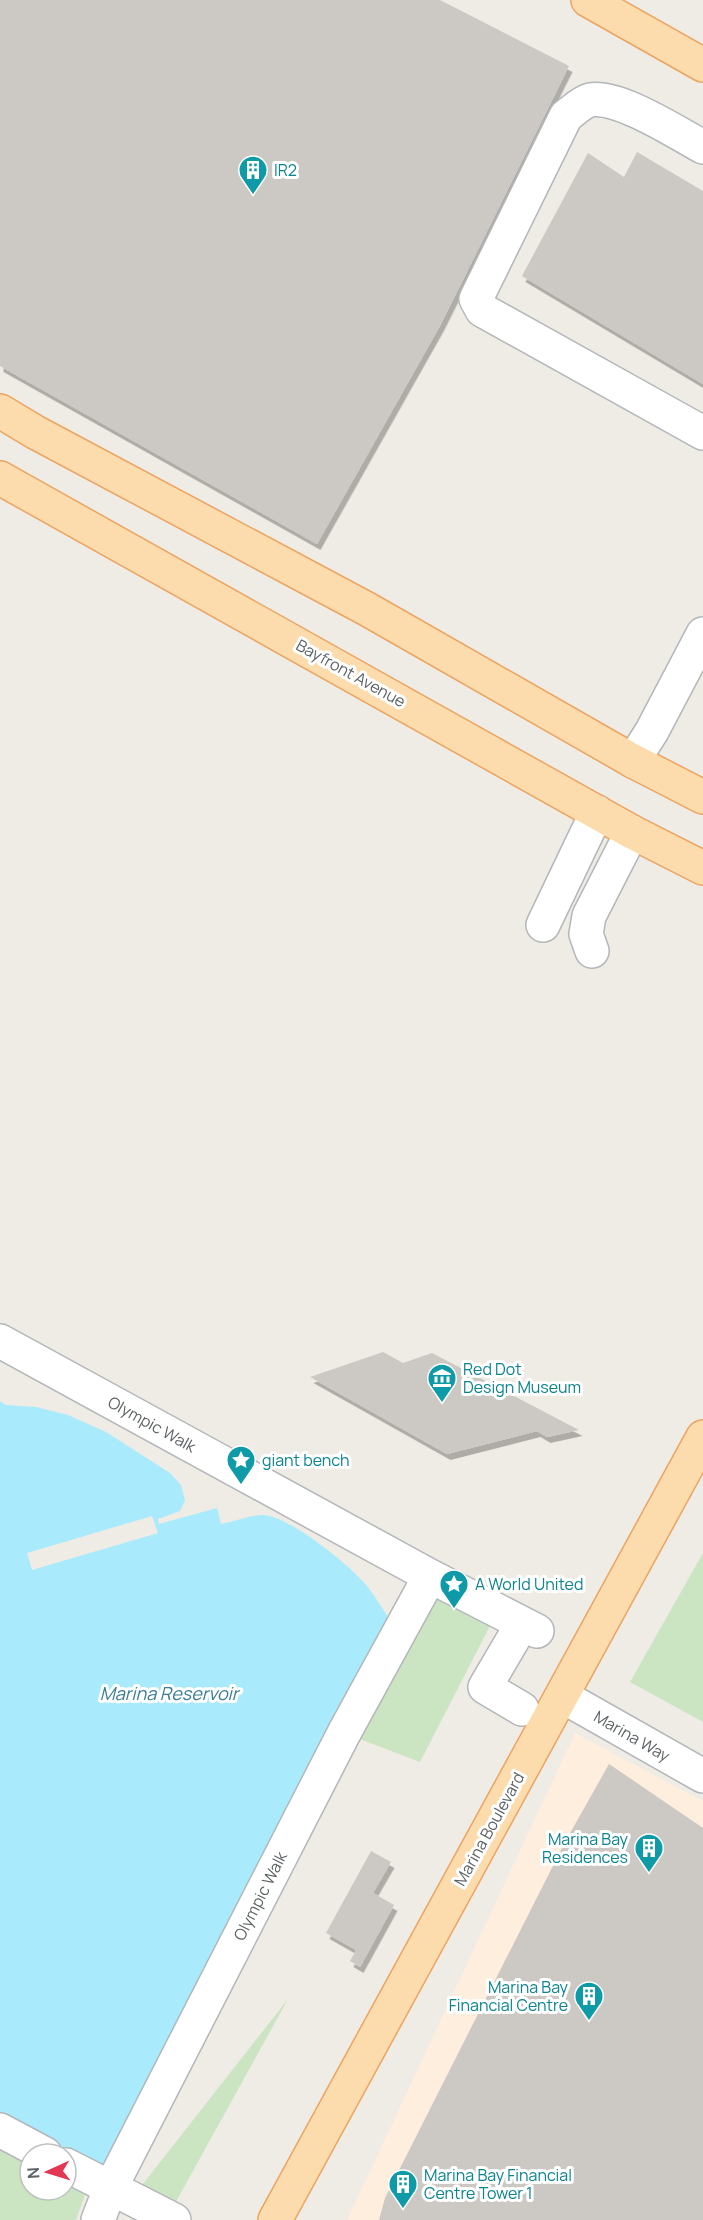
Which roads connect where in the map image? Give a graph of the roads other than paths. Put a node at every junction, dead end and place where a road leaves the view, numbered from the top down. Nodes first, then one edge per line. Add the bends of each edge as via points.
1 (588, 0) edge
2 (703, 65) edge
3 (703, 147) edge
4 (3, 420) edge
5 (703, 433) edge
6 (0, 478) edge
7 (703, 634) edge
8 (633, 761) junction
9 (703, 797) edge
10 (597, 812) junction
11 (632, 832) junction
12 (703, 868) edge
13 (543, 925) dead end
14 (592, 951) dead end
15 (0, 1341) edge
16 (703, 1437) edge
17 (430, 1576) junction
18 (562, 1695) junction
19 (522, 1709) dead end
20 (703, 1776) edge
21 (0, 2130) edge
22 (22, 2142) edge
23 (78, 2172) edge
24 (110, 2189) junction
25 (99, 2220) edge
26 (174, 2220) edge
27 (275, 2220) edge

1 - 2 main road
3 - 5 street via 610,100 588,100 566,116 476,299 482,310
4 - 8 main road via 35,432 367,609
6 - 10 main road, Bayfront Avenue
7 - 8 street
8 - 9 main road
10 - 11 main road, Bayfront Avenue
10 - 13 street
11 - 12 main road, Bayfront Avenue
11 - 14 street via 589,916 586,934
15 - 17 street, Olympic Walk
16 - 18 main road, Marina Boulevard
17 - 19 street, Olympic Walk via 529,1628 485,1687
17 - 24 street, Olympic Walk via 344,1733
18 - 20 street, Marina Way
18 - 27 main road, Marina Boulevard
21 - 22 street
23 - 24 street
24 - 25 street, Olympic Walk
24 - 26 street

